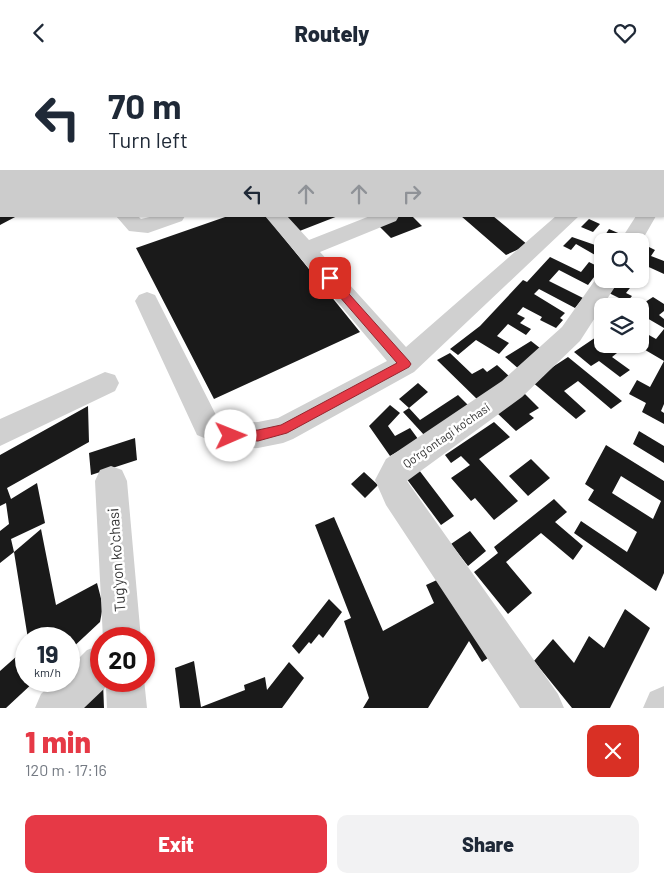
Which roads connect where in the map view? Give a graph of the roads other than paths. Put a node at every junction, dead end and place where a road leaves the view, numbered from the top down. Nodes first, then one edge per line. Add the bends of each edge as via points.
1 (127, 217) edge
2 (172, 217) edge
3 (277, 217) edge
4 (386, 217) edge
5 (645, 217) edge
6 (561, 219) edge
7 (636, 233) edge
8 (305, 249) junction
9 (602, 288) edge
10 (147, 301) dead end
11 (405, 364) junction
12 (105, 383) dead end
13 (2, 429) edge
14 (111, 481) dead end
15 (121, 627) edge
16 (90, 675) edge
17 (125, 692) edge
18 (55, 708) edge
19 (126, 708) edge
20 (544, 708) edge

1 - 2 street via 136,226
3 - 8 street
4 - 8 street
5 - 7 street
6 - 11 street
8 - 11 street
9 - 20 street, Qo‘rg‘ontagi ko‘chasi via 571,334 512,389 398,469 390,480
10 - 11 street via 207,426 231,436 258,435 283,429
12 - 13 street
14 - 15 street, Tugʻyon koʻchasi
16 - 18 street
17 - 19 street

